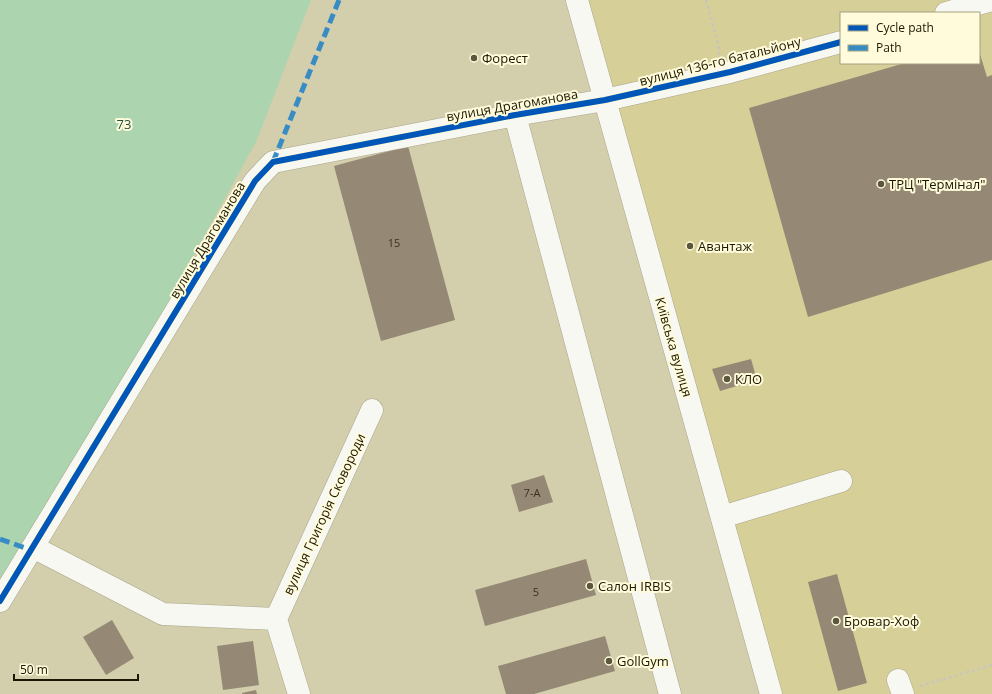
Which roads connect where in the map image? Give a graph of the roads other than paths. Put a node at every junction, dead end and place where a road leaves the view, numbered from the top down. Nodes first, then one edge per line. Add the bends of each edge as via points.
1 (577, 0) edge
2 (992, 0) edge
3 (950, 12) edge
4 (840, 42) edge
5 (605, 100) junction
6 (515, 115) junction
7 (372, 410) dead end
8 (841, 481) dead end
9 (722, 517) junction
10 (33, 547) junction
11 (0, 601) edge
12 (276, 619) junction
13 (299, 694) edge
14 (670, 694) edge
15 (771, 694) edge

1 - 5 street, Київська вулиця
2 - 3 street
4 - 5 street, вулиця 136-го батальйону via 719,75
5 - 6 street, вулиця Драгоманова
5 - 9 street, Київська вулиця
6 - 10 street, вулиця Драгоманова via 273,162 255,181
6 - 14 street
7 - 12 street, вулиця Григорія Сковороди
8 - 9 street
9 - 15 street, Київська вулиця
10 - 11 street, вулиця Драгоманова
10 - 12 street via 163,614
12 - 13 street

